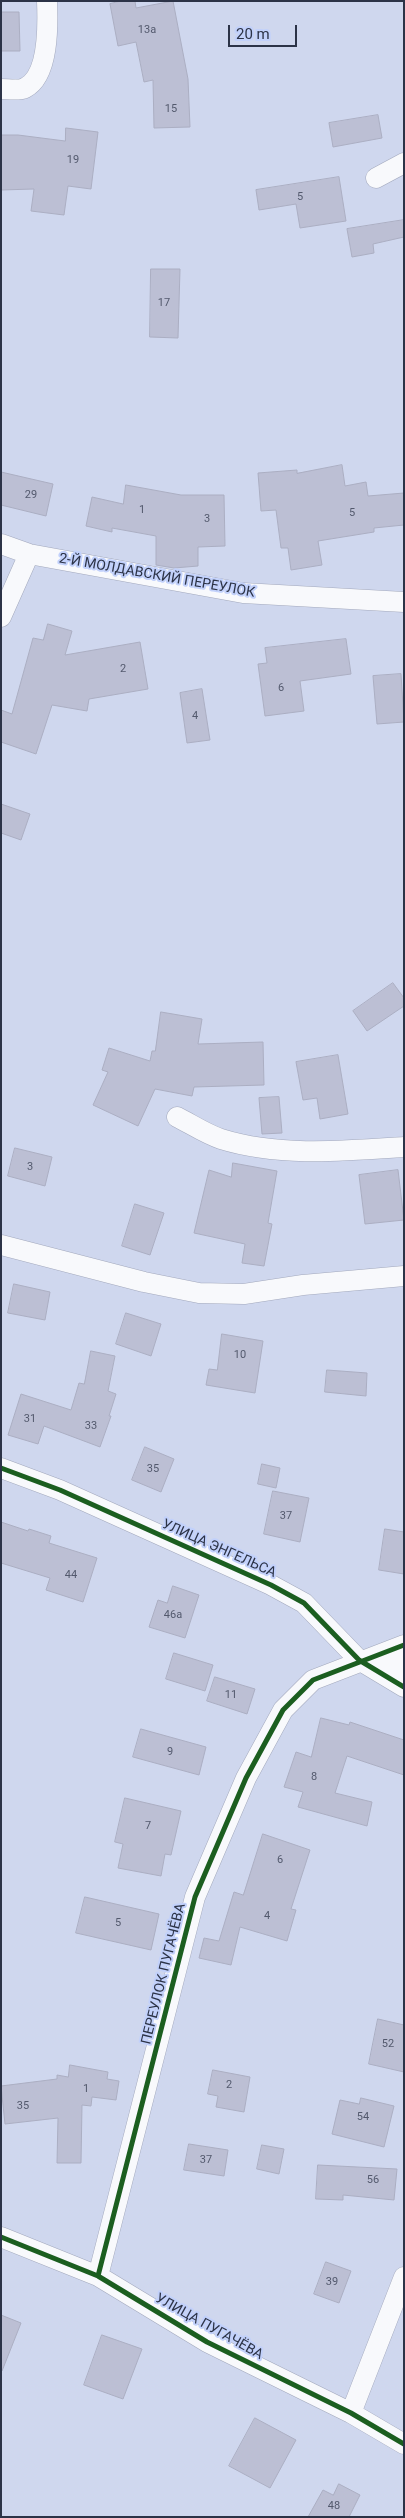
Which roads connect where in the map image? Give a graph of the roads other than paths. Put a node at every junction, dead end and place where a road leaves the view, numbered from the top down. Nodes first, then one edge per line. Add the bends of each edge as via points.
1 (47, 1) edge
2 (1, 89) edge
3 (404, 163) edge
4 (376, 178) dead end
5 (1, 544) edge
6 (29, 554) junction
7 (404, 602) edge
8 (1, 617) edge
9 (177, 1117) dead end
10 (404, 1148) edge
11 (1, 1245) edge
12 (404, 1276) edge
13 (1, 1468) edge
14 (404, 1645) edge
15 (359, 1660) junction
16 (404, 1666) edge
17 (404, 1686) edge
18 (1, 2237) edge
19 (98, 2276) junction
20 (404, 2277) edge
21 (351, 2413) junction
22 (404, 2444) edge

1 - 2 street via 43,61 38,78 24,89
3 - 4 street
5 - 6 street, 2-Й МОЛДАВСКИЙ ПЕРЕУЛОК
6 - 7 street, 2-Й МОЛДАВСКИЙ ПЕРЕУЛОК via 243,593
6 - 8 street
9 - 10 street via 220,1139 266,1149 346,1151
11 - 12 street via 199,1293 244,1294
13 - 15 street, УЛИЦА ЭНГЕЛЬСА via 60,1490 272,1585 304,1603
14 - 15 street, ПЕРЕУЛОК ПУГАЧЁВА
15 - 16 street
15 - 17 street, УЛИЦА ЭНГЕЛЬСА
15 - 19 street, ПЕРЕУЛОК ПУГАЧЁВА via 313,1680 283,1710 246,1778 195,1897
18 - 19 street, УЛИЦА ПУГАЧЁВА
19 - 21 street, УЛИЦА ПУГАЧЁВА via 207,2342
20 - 21 street
21 - 22 street, УЛИЦА ПУГАЧЁВА

